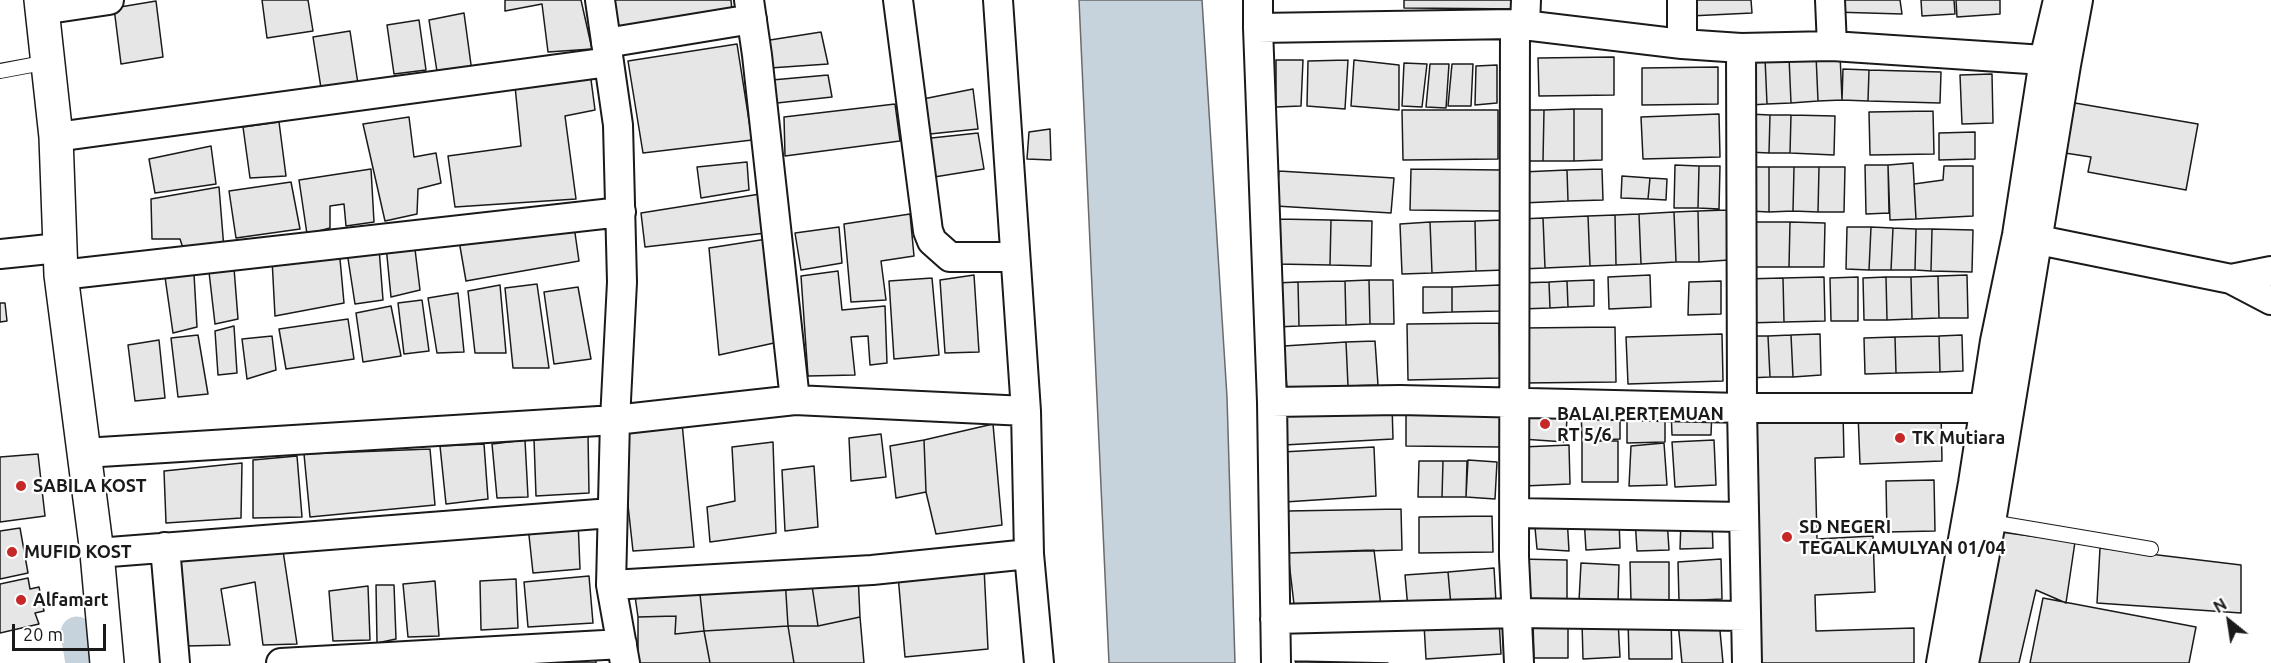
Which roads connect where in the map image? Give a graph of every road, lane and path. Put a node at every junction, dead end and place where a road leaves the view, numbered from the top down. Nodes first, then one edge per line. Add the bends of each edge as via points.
1 (108, 0) edge
2 (600, 0) edge
3 (898, 0) edge
4 (998, 0) edge
5 (1258, 0) edge
6 (1682, 0) edge
7 (1830, 0) edge
8 (2058, 0) edge
9 (2078, 0) edge
10 (42, 5) edge
11 (751, 9) edge
12 (1522, 16) edge
13 (1258, 28) junction
14 (1682, 44) junction
15 (1832, 46) junction
16 (1741, 48) junction
17 (607, 52) junction
18 (48, 62) junction
19 (2055, 62) junction
20 (0, 71) edge
21 (56, 137) junction
22 (621, 212) junction
23 (2028, 237) junction
24 (0, 254) edge
25 (1014, 257) junction
26 (60, 262) junction
27 (2271, 271) edge
28 (2231, 279) junction
29 (2271, 300) edge
30 (795, 400) junction
31 (1272, 402) junction
32 (1516, 404) junction
33 (1742, 408) junction
34 (1996, 409) junction
35 (1026, 411) junction
36 (615, 420) junction
37 (84, 453) junction
38 (611, 513) junction
39 (1515, 513) junction
40 (1743, 518) junction
41 (1991, 522) junction
42 (165, 547) junction
43 (2151, 549) dead end
44 (96, 553) junction
45 (1029, 554) junction
46 (611, 585) junction
47 (1517, 613) junction
48 (1746, 616) junction
49 (1275, 620) junction
50 (623, 654) edge
51 (107, 663) edge
52 (175, 663) edge
53 (280, 663) edge
54 (1039, 663) edge
55 (1276, 663) edge
56 (1519, 663) edge
57 (1747, 663) edge
58 (1941, 663) edge
59 (1964, 663) edge

1 - 10 street
2 - 17 street
3 - 25 street via 932,241 950,257
4 - 25 street
5 - 13 street
6 - 14 street
7 - 15 street
8 - 19 street
9 - 19 street
10 - 18 highway
11 - 17 street
11 - 30 street
12 - 13 street
12 - 14 street
12 - 32 street
13 - 31 street
14 - 16 street
15 - 16 street
15 - 19 street
16 - 33 street
17 - 21 street
17 - 22 street via 618,125
18 - 20 lane
18 - 21 highway
19 - 23 street
21 - 26 highway
22 - 26 street
22 - 36 street via 622,282
23 - 28 street
23 - 34 street via 1995,341
24 - 26 street
25 - 35 street
26 - 37 highway
27 - 28 street
28 - 29 street
30 - 35 street
30 - 36 street
31 - 32 street via 1400,400
31 - 49 street
32 - 33 street
32 - 39 street
33 - 34 street
33 - 40 street
34 - 41 street
34 - 58 street via 1973,483
35 - 45 street
36 - 37 street
36 - 38 street
37 - 44 highway
38 - 42 street
38 - 46 street
39 - 40 street
39 - 47 street
40 - 48 street
41 - 43 lane
41 - 59 street
42 - 44 street
42 - 52 street
44 - 51 highway
45 - 46 street via 872,570
45 - 54 street
46 - 50 street
47 - 48 street
47 - 49 street
47 - 56 street
48 - 57 street
49 - 55 street
50 - 53 street

